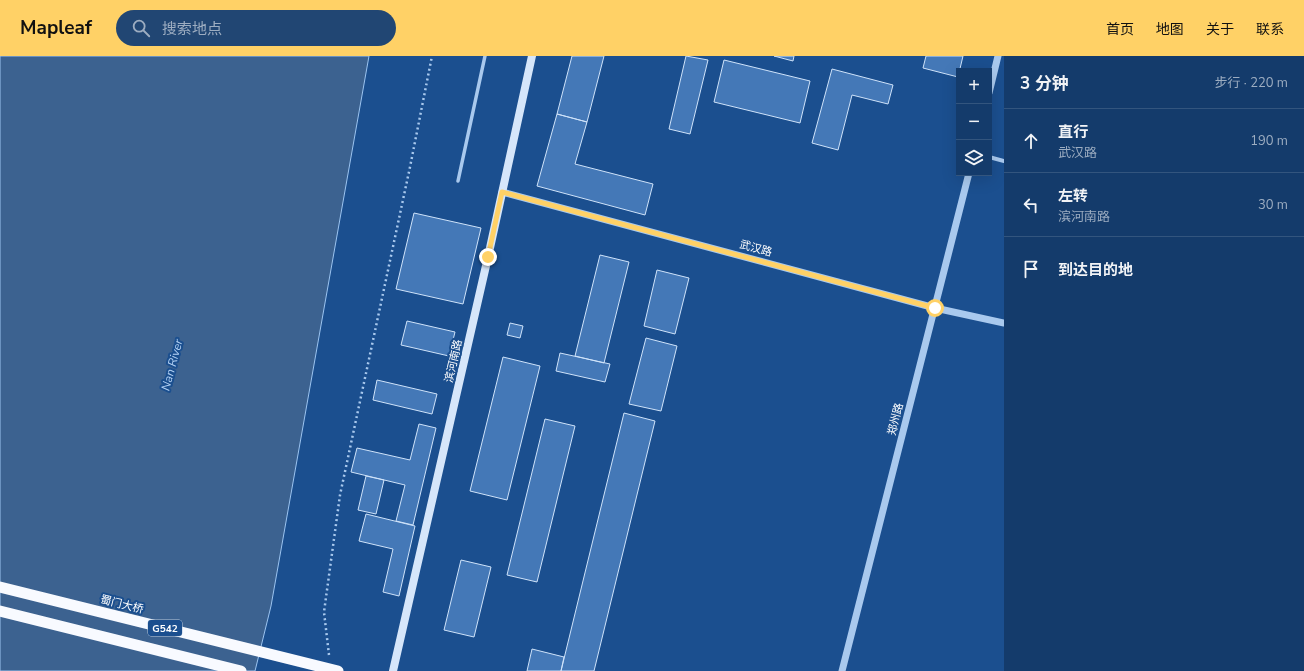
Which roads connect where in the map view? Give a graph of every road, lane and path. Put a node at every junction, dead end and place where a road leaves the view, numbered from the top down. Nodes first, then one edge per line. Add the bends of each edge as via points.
1 (432, 56) edge
2 (485, 56) edge
3 (532, 56) edge
4 (998, 56) edge
5 (992, 81) edge
6 (992, 158) edge
7 (1004, 161) edge
8 (968, 176) edge
9 (458, 181) dead end
10 (502, 192) junction
11 (935, 308) junction
12 (1004, 323) edge
13 (0, 587) edge
14 (0, 611) edge
15 (334, 670) edge
16 (241, 671) edge
17 (392, 671) edge
18 (842, 671) edge

1 - 15 path via 340,495 324,612
2 - 9 street
3 - 10 main road, 滨河南路
4 - 5 street
6 - 7 street
8 - 11 street, 郑州路
10 - 11 street, 武汉路
10 - 17 main road, 滨河南路
11 - 12 street, 武汉路
11 - 18 street, 郑州路
13 - 15 highway, 蜀门大桥 / G542
14 - 16 highway, G542

